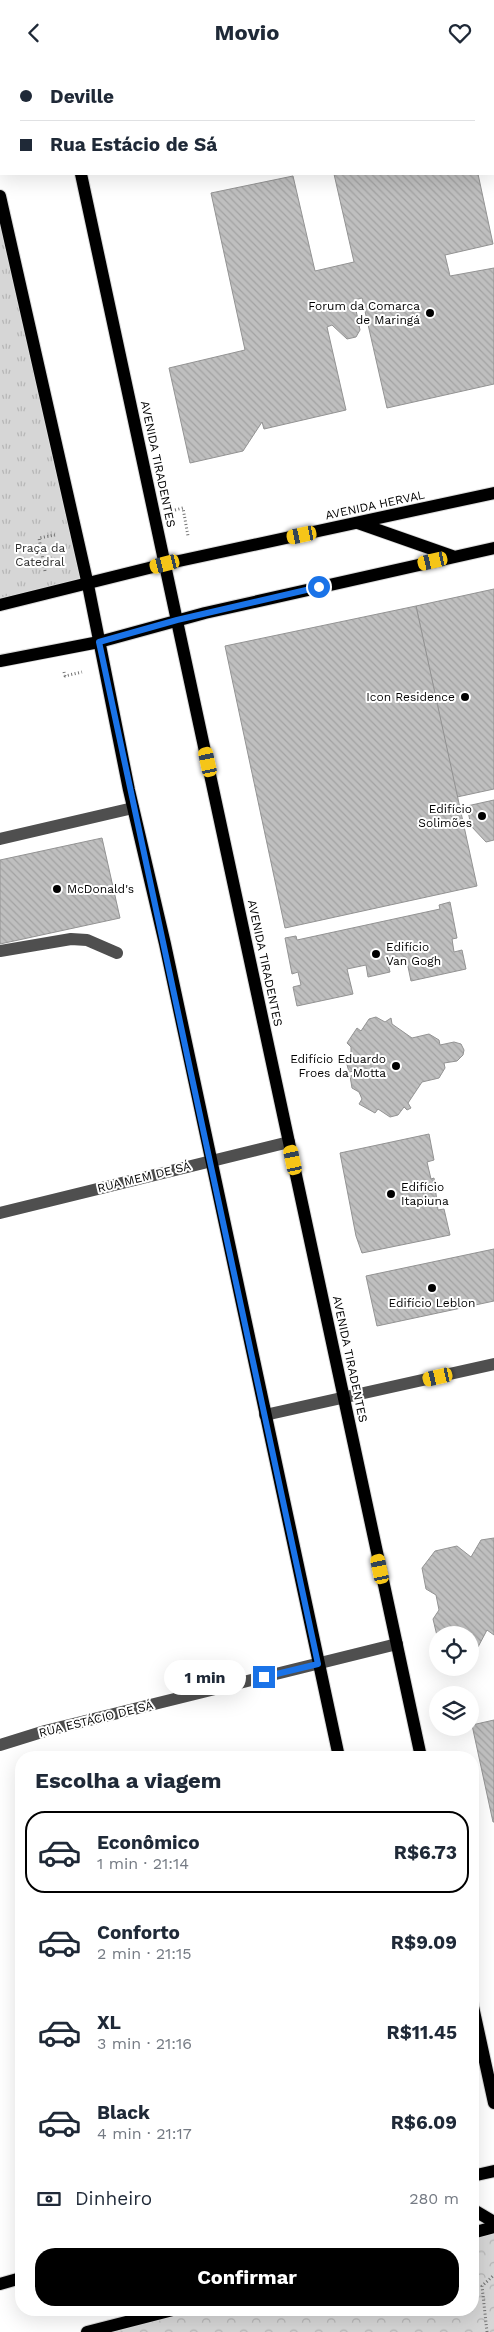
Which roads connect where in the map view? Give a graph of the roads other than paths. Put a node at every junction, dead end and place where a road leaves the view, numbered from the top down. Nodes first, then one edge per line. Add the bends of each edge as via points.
1 (81, 175) edge
2 (0, 196) edge
3 (494, 493) edge
4 (357, 523) junction
5 (494, 548) edge
6 (452, 556) junction
7 (165, 564) junction
8 (88, 585) junction
9 (0, 605) edge
10 (177, 620) junction
11 (99, 642) junction
12 (0, 661) edge
13 (133, 808) junction
14 (0, 839) edge
15 (0, 951) edge
16 (116, 953) dead end
17 (289, 1142) junction
18 (211, 1160) junction
19 (0, 1213) edge
20 (494, 1364) edge
21 (344, 1398) junction
22 (265, 1415) junction
23 (396, 1645) junction
24 (318, 1664) junction
25 (0, 1745) edge
26 (337, 1751) edge
27 (419, 1751) edge
28 (479, 2034) edge
29 (494, 2103) edge
30 (494, 2171) edge
31 (479, 2174) edge
32 (479, 2213) edge
33 (494, 2222) edge
34 (494, 2227) edge
35 (479, 2231) edge
36 (15, 2280) edge
37 (0, 2284) edge
38 (150, 2316) edge
39 (87, 2332) edge

1 - 7 main road, AVENIDA TIRADENTES
2 - 8 main road
3 - 4 main road, AVENIDA HERVAL
4 - 6 main road
4 - 7 main road, AVENIDA HERVAL
5 - 6 main road
6 - 10 main road
7 - 8 main road, AVENIDA HERVAL
7 - 10 main road, AVENIDA TIRADENTES
8 - 9 main road, AVENIDA HERVAL
8 - 11 main road
10 - 11 main road
10 - 17 main road, AVENIDA TIRADENTES
11 - 12 main road
11 - 13 main road
13 - 14 street
13 - 18 main road
15 - 16 street via 71,939 87,940
17 - 18 street, RUA MEM DE SÁ
17 - 21 main road, AVENIDA TIRADENTES
18 - 19 street, RUA MEM DE SÁ
18 - 22 main road
20 - 21 street
21 - 22 street
21 - 23 main road, AVENIDA TIRADENTES
22 - 24 main road
23 - 24 street, RUA ESTÁCIO DE SÁ
23 - 27 main road, AVENIDA TIRADENTES
24 - 25 street, RUA ESTÁCIO DE SÁ
24 - 26 main road
28 - 29 main road
30 - 31 main road
32 - 33 main road
34 - 35 main road
36 - 37 main road
38 - 39 main road

